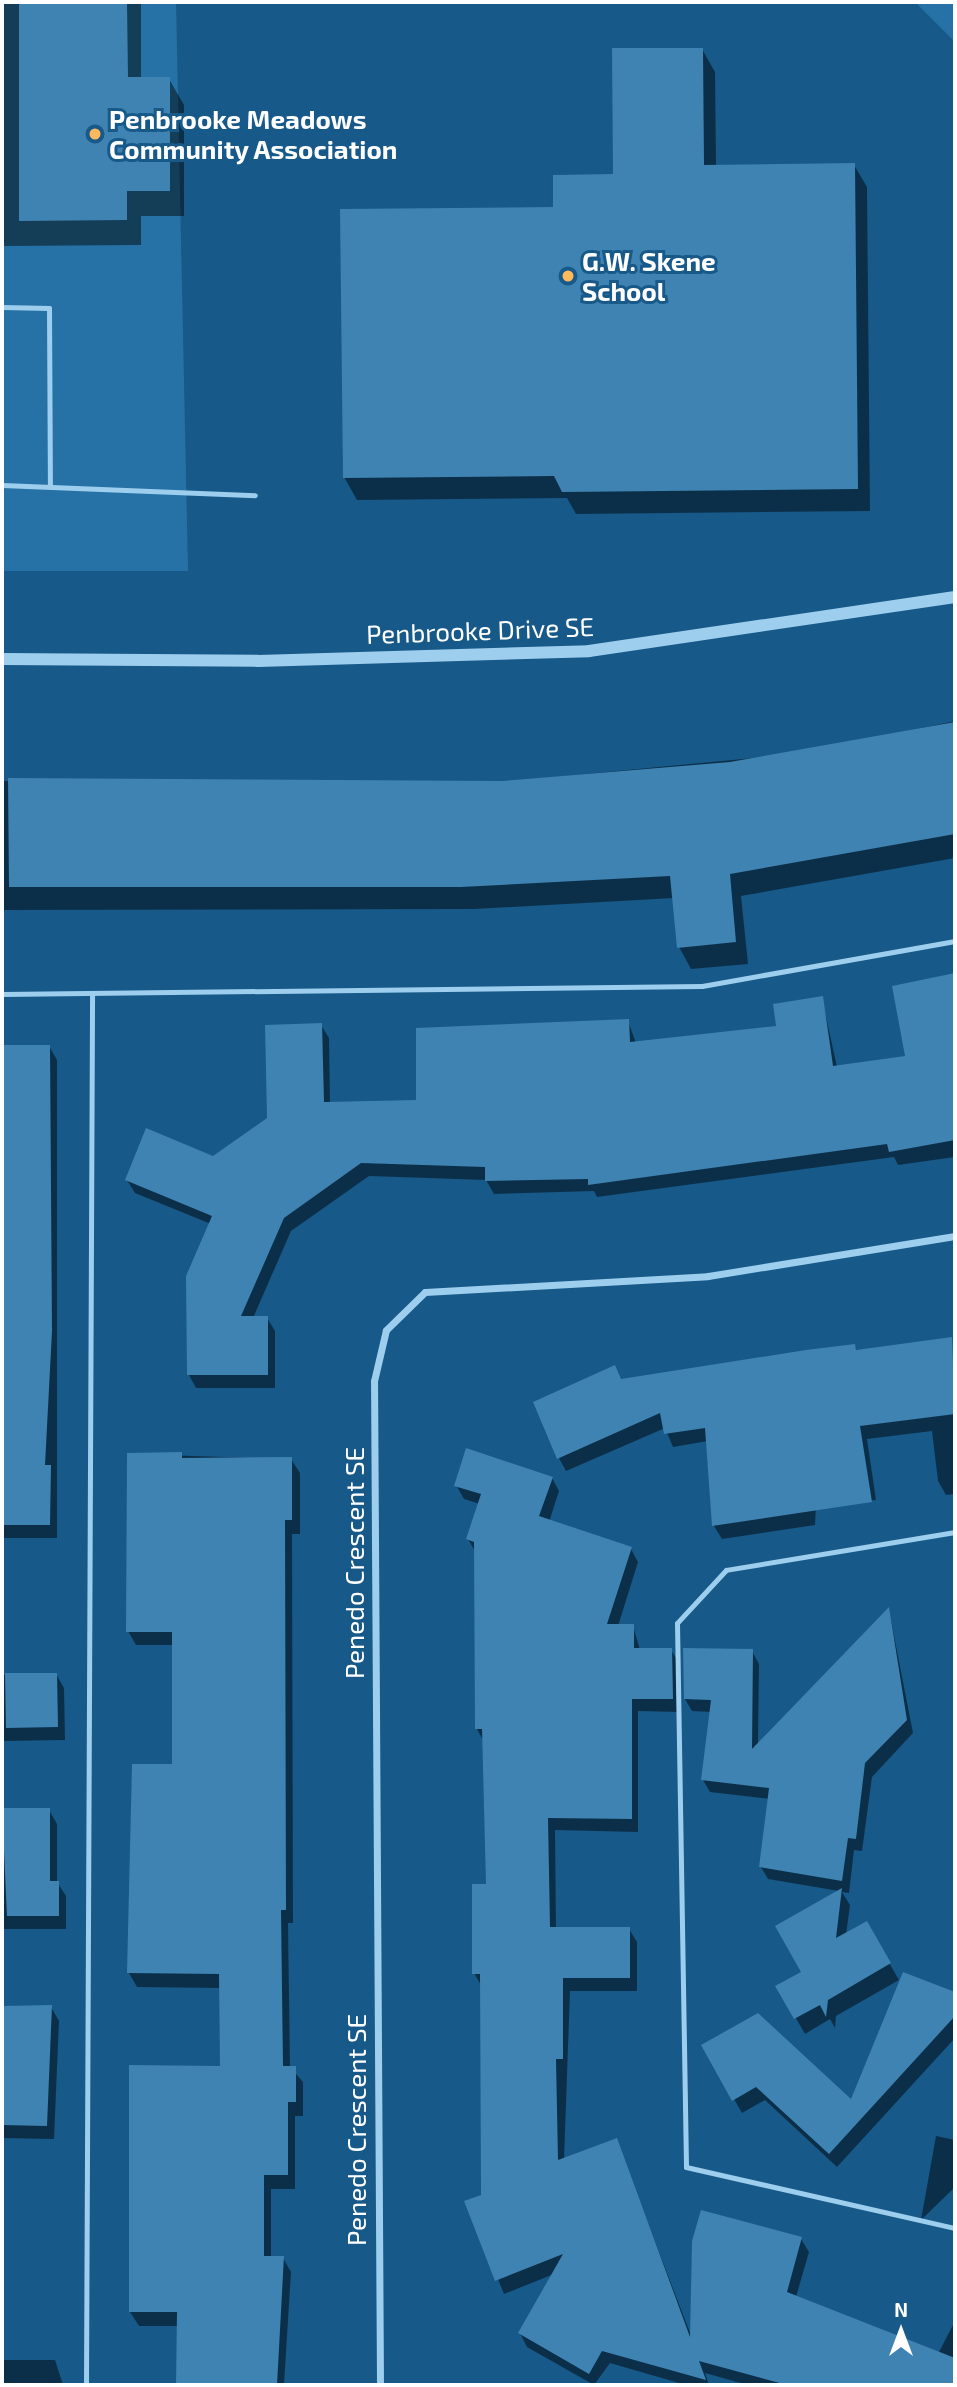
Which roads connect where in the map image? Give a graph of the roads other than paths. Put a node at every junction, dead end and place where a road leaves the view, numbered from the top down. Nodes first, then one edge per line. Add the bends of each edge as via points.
1 (2, 307) edge
2 (2, 485) edge
3 (50, 486) junction
4 (255, 495) dead end
5 (955, 597) edge
6 (2, 659) edge
7 (955, 941) edge
8 (2, 994) edge
9 (92, 994) junction
10 (955, 1236) edge
11 (955, 1532) edge
12 (955, 2228) edge
13 (86, 2385) edge
14 (380, 2385) edge

1 - 3 lane via 49,308
2 - 3 lane
3 - 4 lane
5 - 6 street, Penbrooke Drive SE via 589,651 258,661
7 - 9 lane via 702,986
8 - 9 lane
9 - 13 lane
10 - 14 street, Penedo Crescent SE via 708,1276 425,1292 386,1330 374,1381
11 - 12 lane via 726,1570 677,1623 686,2167

